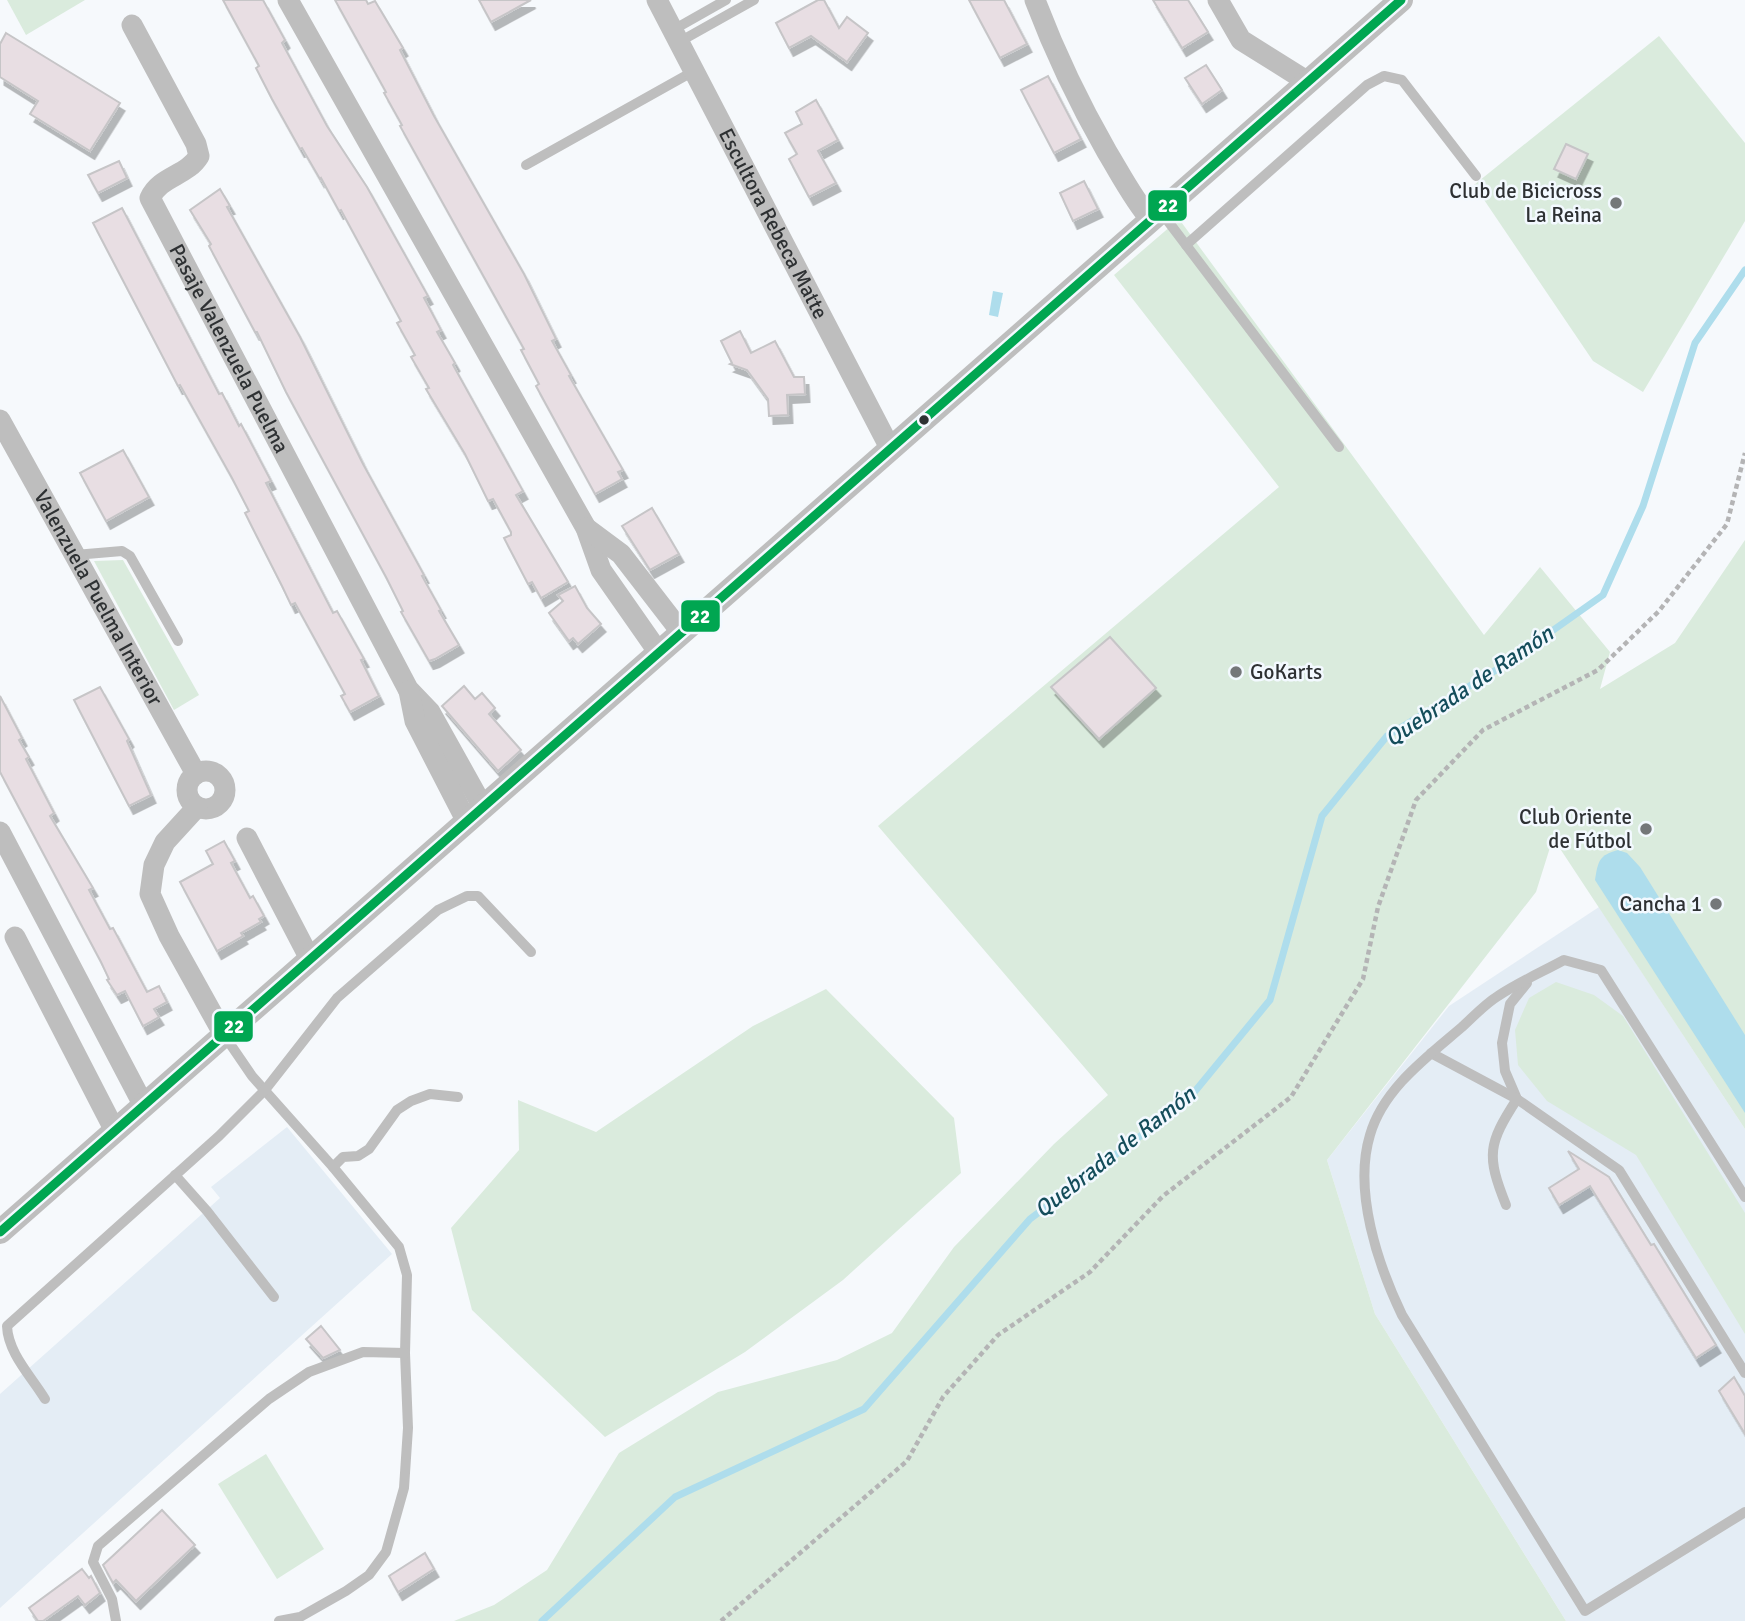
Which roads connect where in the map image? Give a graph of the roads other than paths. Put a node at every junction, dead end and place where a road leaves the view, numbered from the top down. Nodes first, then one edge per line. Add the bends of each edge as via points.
1 (288, 0) edge
2 (657, 0) edge
3 (726, 0) edge
4 (754, 0) edge
5 (1035, 0) edge
6 (1218, 0) edge
7 (1401, 0) edge
8 (132, 25) dead end
9 (676, 36) junction
10 (694, 71) junction
11 (1308, 82) junction
12 (526, 165) dead end
13 (1476, 176) dead end
14 (1156, 216) junction
15 (1186, 245) junction
16 (0, 420) edge
17 (1339, 447) dead end
18 (890, 448) junction
19 (586, 528) junction
20 (75, 555) junction
21 (682, 633) junction
22 (178, 641) dead end
23 (659, 653) junction
24 (196, 774) junction
25 (197, 807) junction
26 (475, 814) junction
27 (0, 832) edge
28 (247, 838) dead end
29 (15, 937) dead end
30 (531, 952) dead end
31 (310, 959) junction
32 (1531, 978) junction
33 (224, 1035) junction
34 (1431, 1053) junction
35 (265, 1090) junction
36 (458, 1097) dead end
37 (1517, 1099) junction
38 (144, 1106) junction
39 (115, 1131) junction
40 (333, 1167) junction
41 (175, 1175) junction
42 (1745, 1197) edge
43 (1506, 1205) dead end
44 (2, 1225) edge
45 (274, 1297) dead end
46 (405, 1353) junction
47 (1745, 1373) edge
48 (45, 1399) dead end
49 (1745, 1512) edge
50 (116, 1621) edge
51 (279, 1621) edge

1 - 19 street
2 - 9 street, Escultora Rebeca Matte
3 - 9 lane
4 - 9 lane
5 - 14 street via 1087,116 1137,205
6 - 11 street via 1241,40
7 - 11 street
8 - 26 street, Pasaje Valenzuela Puelma via 199,156 193,165 158,185 150,198 408,689 430,712
9 - 10 street, Escultora Rebeca Matte
10 - 12 lane
10 - 18 street, Escultora Rebeca Matte
11 - 14 street
13 - 15 lane via 1402,80 1384,76 1367,85
14 - 15 lane
14 - 18 street
15 - 17 lane
16 - 20 street, Valenzuela Puelma Interior
18 - 21 street
19 - 21 street via 621,554
19 - 23 street via 601,570
20 - 22 lane via 122,551 130,556
20 - 24 street, Valenzuela Puelma Interior
21 - 23 street
23 - 26 street
24 - 25 street via 187,792
24 - 25 street via 215,773 226,788 216,807
25 - 33 street via 165,842 154,865 150,894
26 - 31 street
27 - 38 street
28 - 31 street
29 - 39 street
30 - 35 lane via 478,896 467,896 438,910 337,998
31 - 33 street
32 - 34 lane via 1497,996
32 - 37 lane via 1510,1004 1502,1043 1505,1071
32 - 42 lane via 1564,960 1601,970
33 - 35 lane
33 - 38 street
34 - 37 lane
34 - 49 lane via 1380,1110 1370,1135 1366,1193 1376,1246 1402,1315 1585,1611
35 - 40 lane
35 - 41 lane
36 - 40 lane via 430,1094 411,1101 397,1110 369,1149 343,1157
37 - 43 lane via 1498,1129 1493,1148 1493,1165
37 - 47 lane via 1619,1170
38 - 39 street
39 - 44 street
40 - 46 lane via 399,1247 407,1275
41 - 45 lane
41 - 48 lane via 7,1326 15,1354
46 - 50 lane via 363,1352 309,1372 269,1399 98,1546 93,1562 112,1599
46 - 51 lane via 408,1428 404,1488 386,1552 369,1575 346,1591 300,1617

